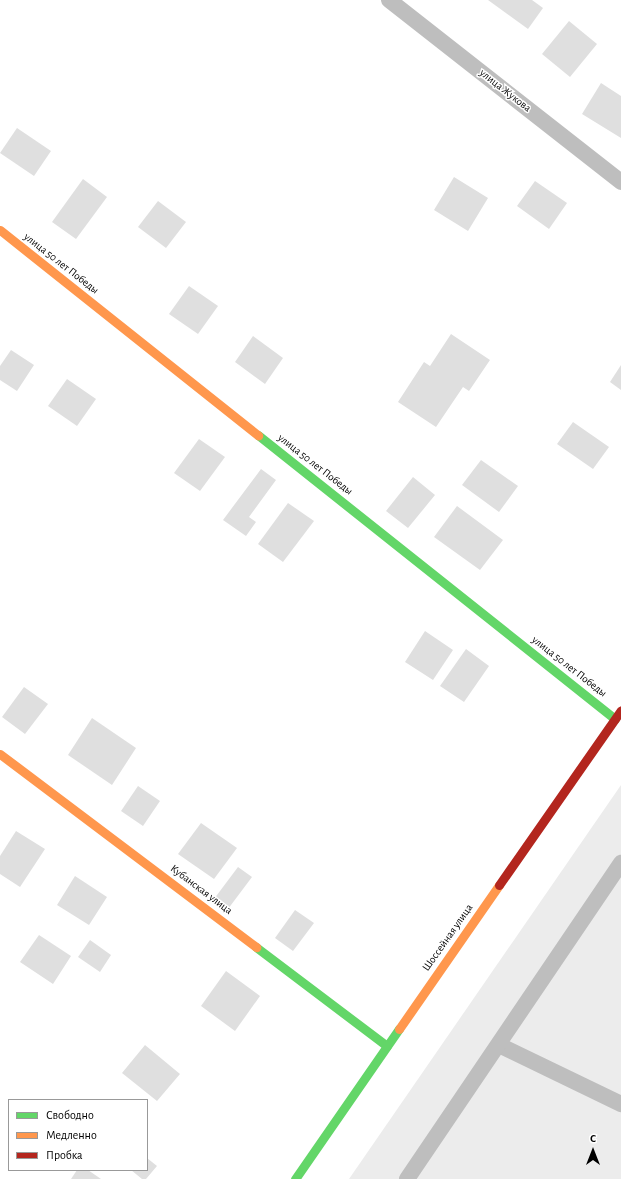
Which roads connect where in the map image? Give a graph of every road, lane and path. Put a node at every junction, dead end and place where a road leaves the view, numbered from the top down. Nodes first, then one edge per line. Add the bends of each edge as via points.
1 (389, 0) edge
2 (621, 182) edge
3 (0, 230) edge
4 (621, 710) edge
5 (615, 719) junction
6 (0, 754) edge
7 (621, 863) edge
8 (616, 879) edge
9 (499, 1045) junction
10 (387, 1046) junction
11 (621, 1104) edge
12 (295, 1179) edge
13 (407, 1179) edge

1 - 2 street, улица Жукова
3 - 5 street, улица 50 лет Победы
4 - 5 street, Шоссейная улица
5 - 10 street, Шоссейная улица
6 - 10 street, Кубанская улица
7 - 8 street
8 - 9 street
9 - 11 street
9 - 13 street
10 - 12 street, Шоссейная улица

